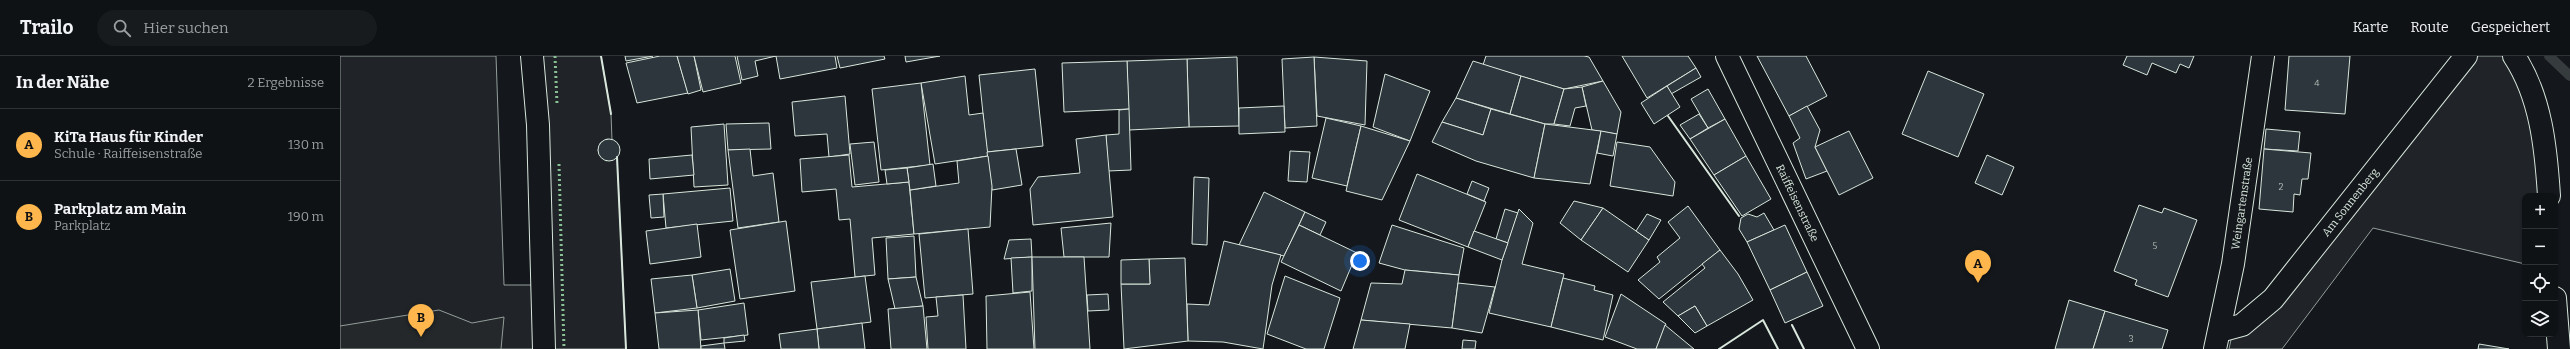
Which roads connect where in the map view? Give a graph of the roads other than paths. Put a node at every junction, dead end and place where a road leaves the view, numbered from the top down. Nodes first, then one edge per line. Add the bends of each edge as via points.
1 (532, 56) edge
2 (1727, 56) edge
3 (2263, 56) edge
4 (2466, 56) edge
5 (2514, 56) edge
6 (2549, 193) edge
7 (2555, 301) edge
8 (2217, 340) edge
9 (544, 349) edge
10 (1868, 349) edge
11 (2559, 349) edge

1 - 9 street via 538,125
2 - 10 street, Raiffeisenstraße
3 - 8 street, Weingartenstraße via 2233,264
4 - 8 street, Am Sonnenberg via 2273,299 2242,325
5 - 6 street via 2534,94 2547,159
7 - 11 street

